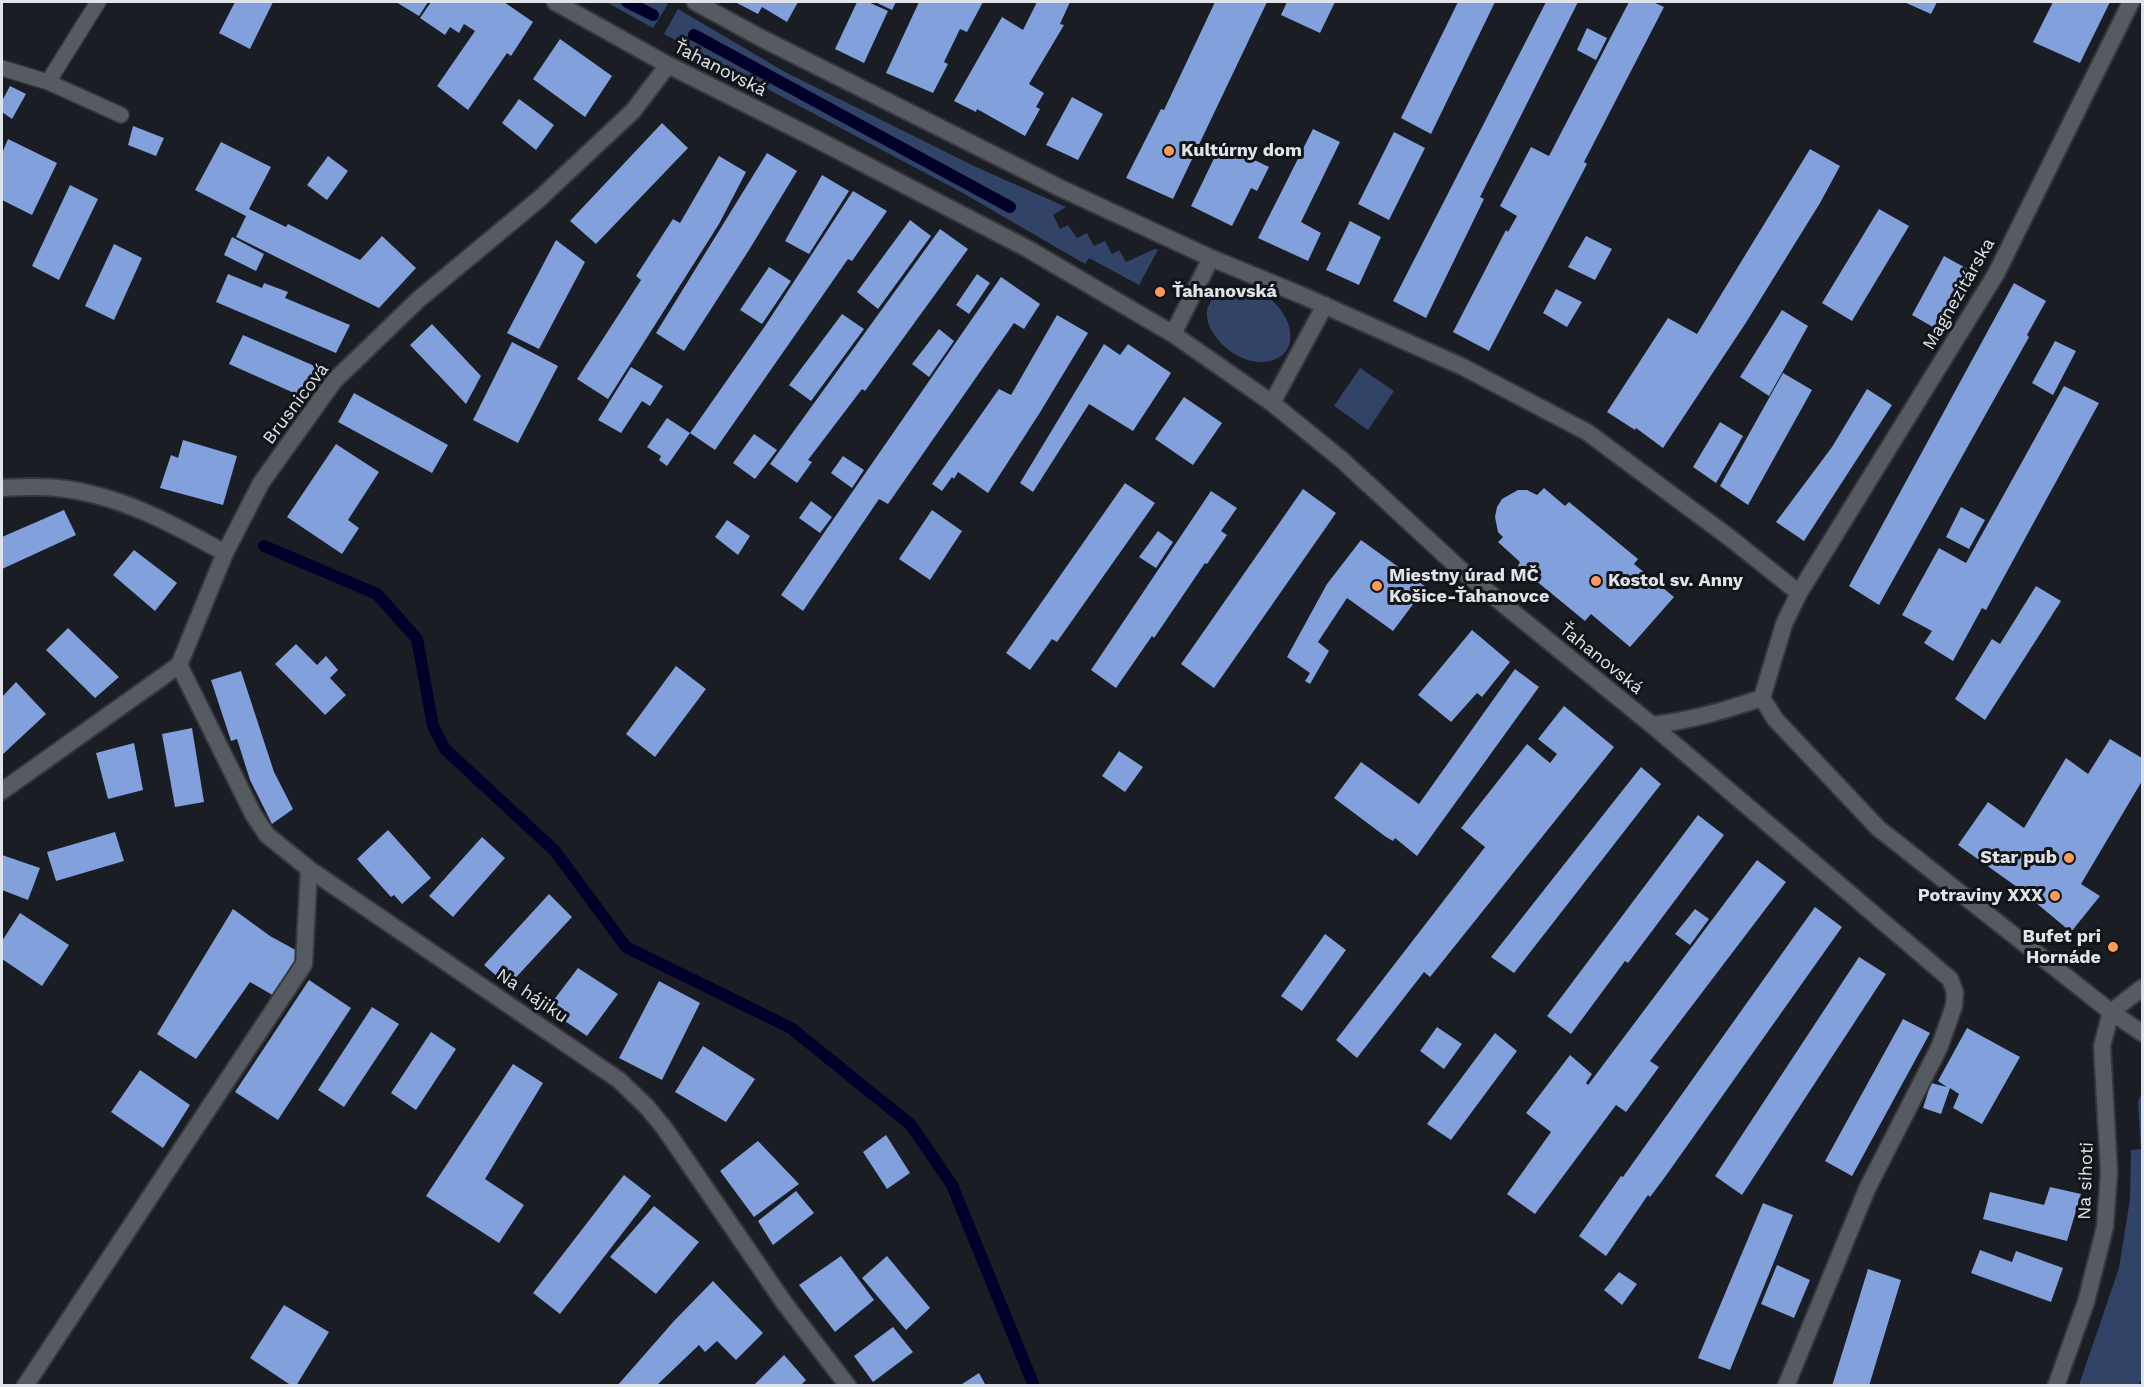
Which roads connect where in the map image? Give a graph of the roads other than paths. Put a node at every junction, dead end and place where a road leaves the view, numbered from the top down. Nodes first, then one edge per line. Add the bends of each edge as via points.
1 (98, 2) edge
2 (555, 2) edge
3 (695, 2) edge
4 (2131, 2) edge
5 (668, 65) junction
6 (2, 68) edge
7 (48, 82) junction
8 (121, 115) dead end
9 (1211, 258) junction
10 (1325, 305) junction
11 (1173, 334) junction
12 (1272, 403) junction
13 (2, 488) edge
14 (225, 553) junction
15 (1799, 593) junction
16 (180, 664) junction
17 (1762, 698) junction
18 (1652, 725) junction
19 (2, 791) edge
20 (309, 869) junction
21 (2142, 988) edge
22 (2111, 1012) junction
23 (2142, 1033) edge
24 (25, 1386) edge
25 (848, 1386) edge
26 (1786, 1386) edge
27 (2056, 1386) edge

1 - 7 lane
2 - 5 street, Ťahanovská
3 - 9 street via 1060,188
4 - 15 street, Magnezitárska via 1996,274
5 - 11 street, Ťahanovská via 1028,249
5 - 14 street, Brusnicová via 633,111 538,200 419,299 334,381 261,483
6 - 7 lane
7 - 8 lane
9 - 10 street
9 - 11 street
10 - 12 street
10 - 15 street via 1463,367 1587,432
11 - 12 street, Ťahanovská
12 - 18 street, Ťahanovská via 1342,460 1460,569
13 - 14 street via 58,488 103,496 163,519
14 - 16 street, Brusnicová
15 - 17 street via 1784,624
16 - 19 street
16 - 20 street, Na hájiku via 253,814 267,835
17 - 18 street via 1687,721
17 - 22 street via 1781,725 1878,828
18 - 26 street, Ťahanovská via 1950,979 1955,992 1939,1048 1867,1189
20 - 24 street via 304,964
20 - 25 street, Na hájiku via 619,1080 665,1129 785,1304
21 - 22 street
22 - 23 street
22 - 27 street, Na sihoti via 2102,1046 2109,1172 2105,1227 2086,1302

